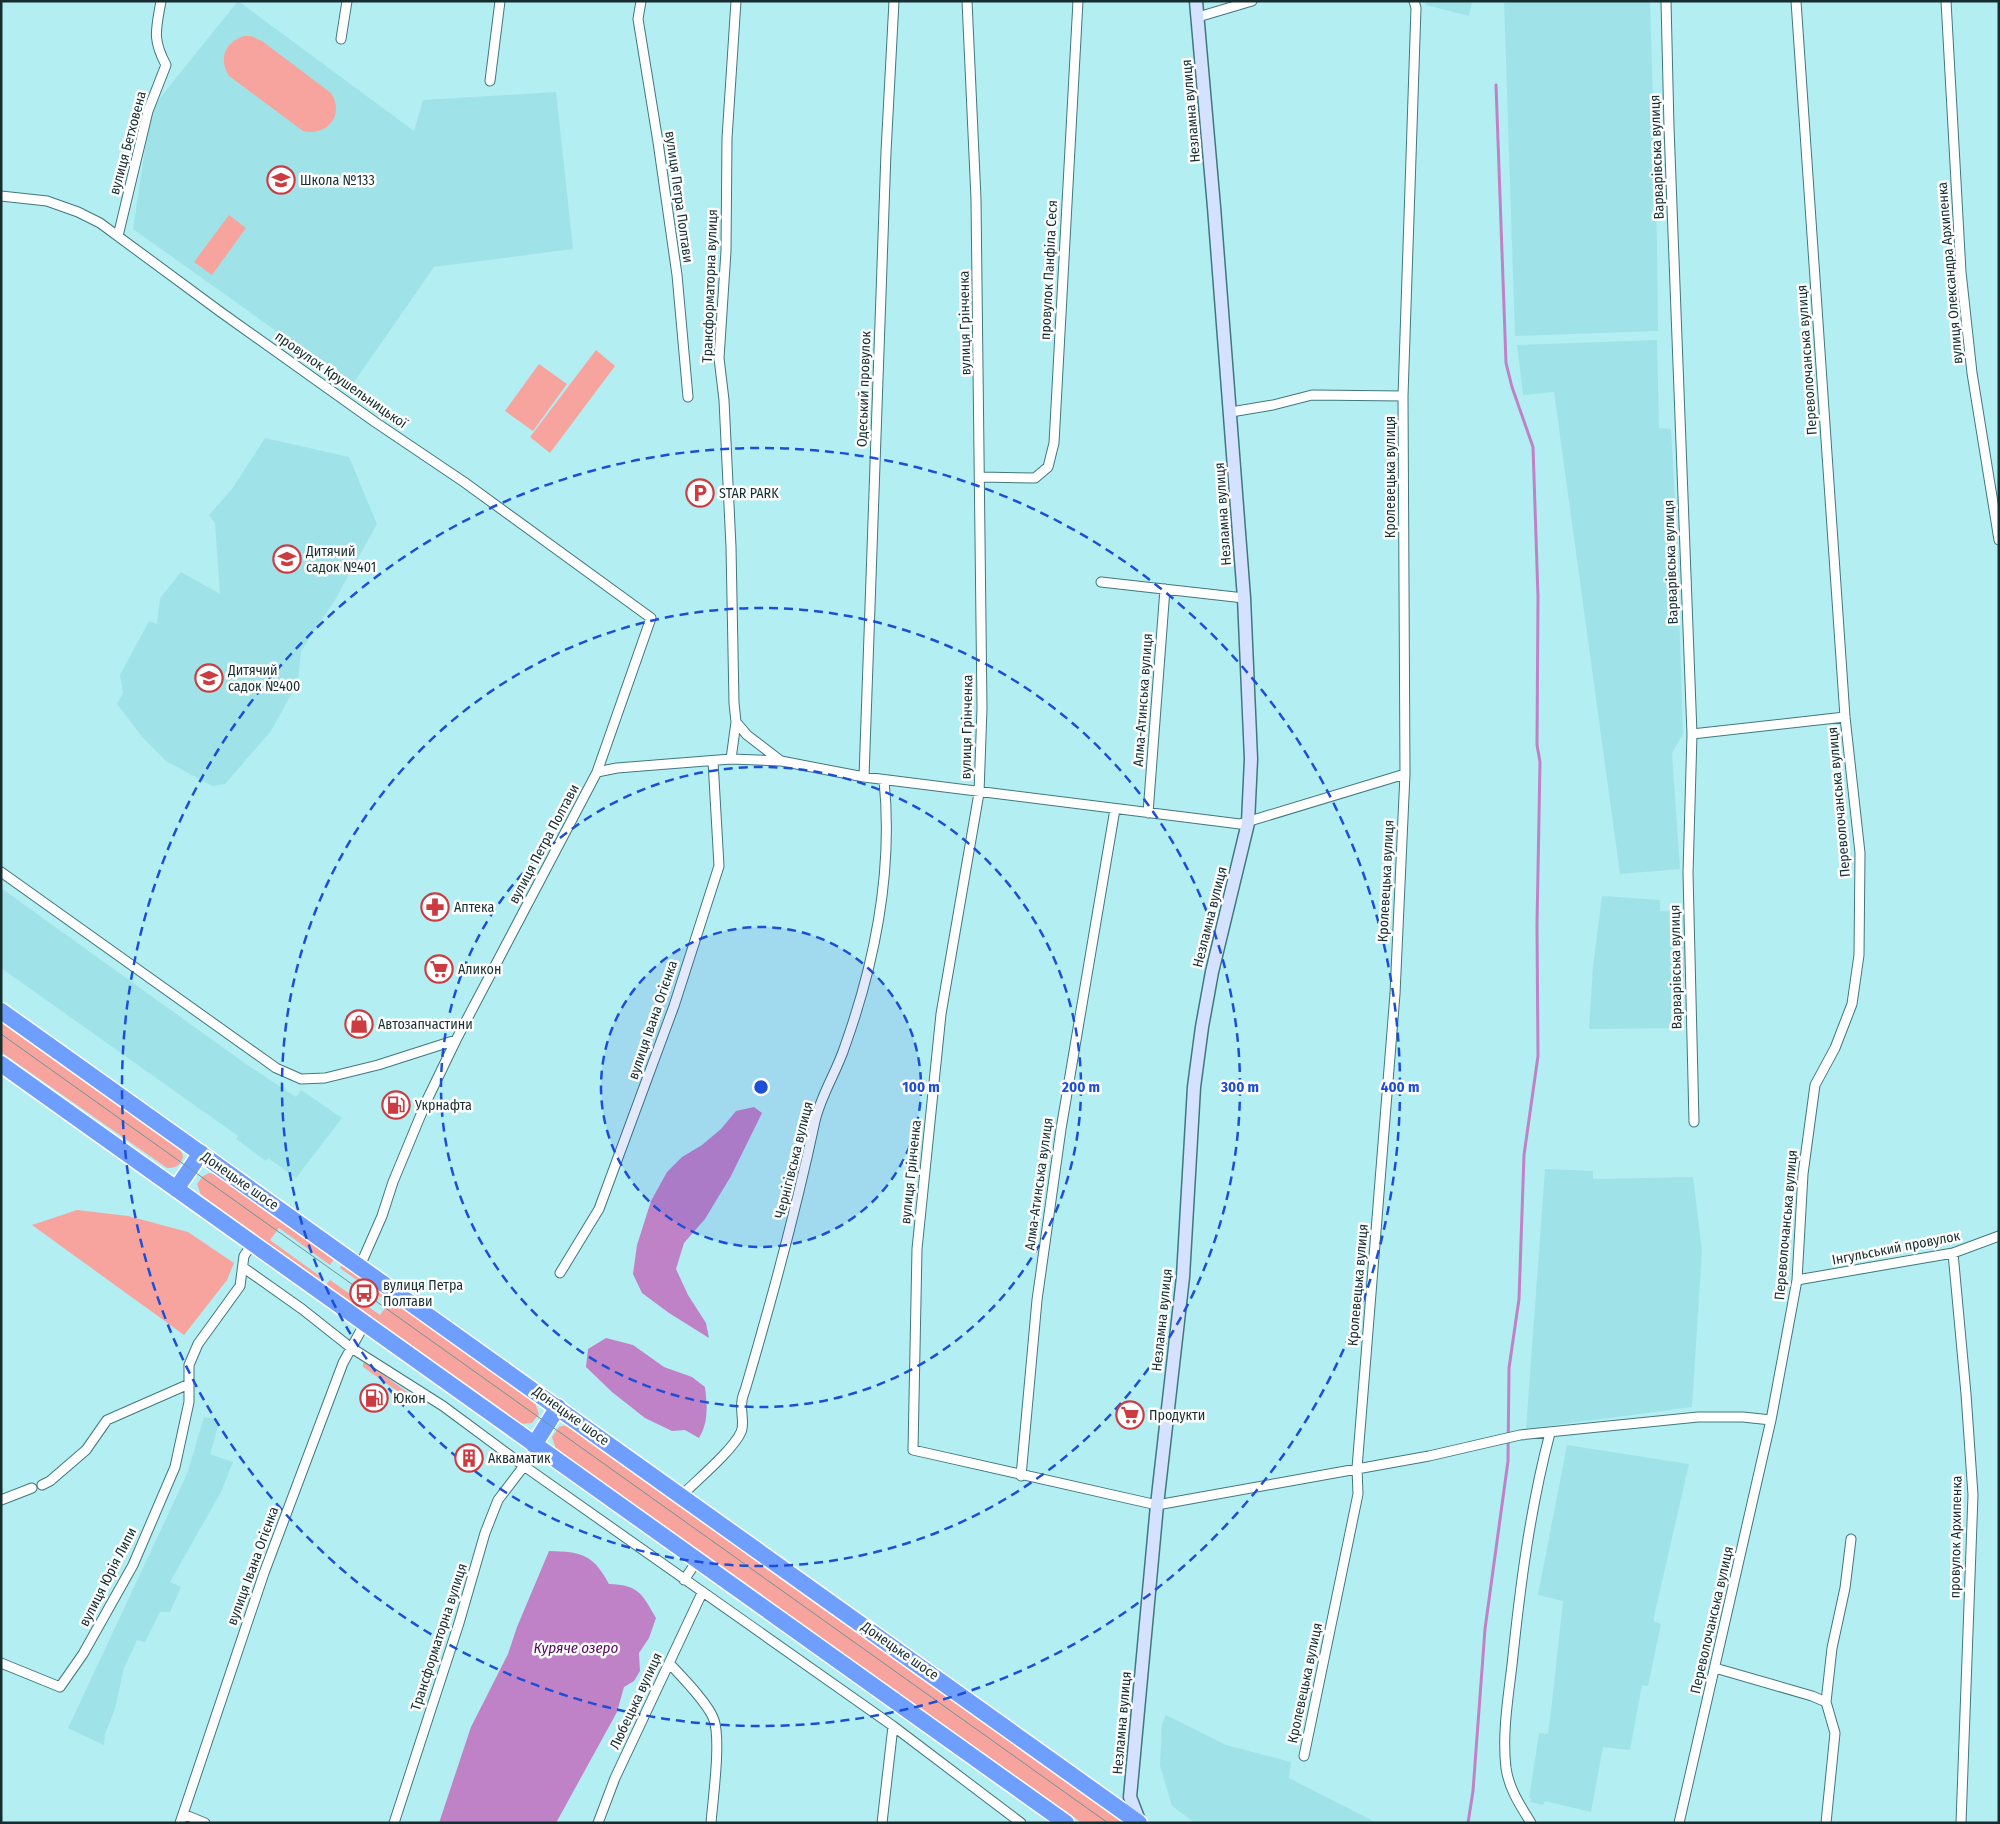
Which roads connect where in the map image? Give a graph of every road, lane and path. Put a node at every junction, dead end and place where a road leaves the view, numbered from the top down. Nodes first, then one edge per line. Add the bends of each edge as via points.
1 (161, 1) edge
2 (347, 1) edge
3 (500, 1) edge
4 (641, 1) edge
5 (736, 1) edge
6 (894, 1) edge
7 (967, 1) edge
8 (1078, 1) edge
9 (1196, 1) edge
10 (1252, 1) edge
11 (1414, 1) edge
12 (1666, 1) edge
13 (1796, 1) edge
14 (1946, 1) edge
15 (1198, 18) junction
16 (341, 39) dead end
17 (490, 81) dead end
18 (1, 196) edge
19 (118, 236) junction
20 (1403, 396) junction
21 (688, 397) dead end
22 (1231, 412) junction
23 (980, 477) junction
24 (1999, 540) edge
25 (1101, 582) dead end
26 (1165, 589) junction
27 (1244, 598) junction
28 (651, 618) joint
29 (1845, 717) junction
30 (736, 722) junction
31 (1692, 734) junction
32 (731, 759) junction
33 (713, 761) junction
34 (781, 762) junction
35 (597, 772) junction
36 (1405, 774) junction
37 (864, 778) junction
38 (884, 780) junction
39 (979, 793) junction
40 (1115, 808) junction
41 (1148, 812) junction
42 (1248, 823) junction
43 (1, 872) edge
44 (1, 1011) edge
45 (456, 1040) junction
46 (1, 1064) edge
47 (1694, 1122) dead end
48 (201, 1153) junction
49 (176, 1189) junction
50 (1999, 1236) edge
51 (252, 1244) junction
52 (1953, 1253) junction
53 (360, 1266) junction
54 (244, 1268) junction
55 (560, 1273) dead end
56 (1797, 1280) junction
57 (364, 1323) junction
58 (350, 1347) junction
59 (189, 1384) junction
60 (558, 1407) junction
61 (1771, 1420) junction
62 (1550, 1433) junction
63 (534, 1445) junction
64 (524, 1466) junction
65 (1357, 1468) junction
66 (1022, 1476) junction
67 (42, 1485) dead end
68 (32, 1488) dead end
69 (681, 1496) junction
70 (1, 1500) edge
71 (1156, 1505) junction
72 (1851, 1539) dead end
73 (697, 1561) junction
74 (684, 1580) junction
75 (702, 1592) junction
76 (1, 1663) edge
77 (669, 1663) junction
78 (1715, 1668) junction
79 (1826, 1702) junction
80 (893, 1726) junction
81 (1304, 1756) dead end
82 (181, 1819) edge
83 (205, 1823) edge
84 (394, 1823) edge
85 (598, 1823) edge
86 (711, 1823) edge
87 (882, 1823) edge
88 (1021, 1823) edge
89 (1066, 1823) edge
90 (1139, 1823) edge
91 (1531, 1823) edge
92 (1679, 1823) edge
93 (1826, 1823) edge
94 (1961, 1823) edge

1 - 19 street, вулиця Бетховена via 155,35 158,51 166,66 148,111
2 - 16 street
3 - 17 street
4 - 21 street, вулиця Петра Полтави via 638,19 676,275
5 - 30 street, Трансформаторна вулиця via 719,358 731,547
6 - 37 street, Одеський провулок
7 - 23 street, вулиця Грінченка via 976,199
8 - 23 street, провулок Панфіла Сеся via 1054,443 1048,468 1035,478
9 - 15 street, Незламна вулиця
10 - 15 street
11 - 20 street, Кролевецька вулиця
12 - 31 street, Варварівська вулиця
13 - 29 street, Переволочанська вулиця
14 - 24 street, вулиця Олександра Архипенка via 1962,282 1972,373
15 - 22 street, Незламна вулиця
18 - 19 street, провулок Крушельницької via 47,201 100,223
19 - 28 street, провулок Крушельницької
20 - 22 street via 1312,395
20 - 36 street, Кролевецька вулиця
22 - 27 street, Незламна вулиця
23 - 39 street, вулиця Грінченка via 982,708
25 - 26 street
26 - 27 street
26 - 41 street, Алма-Атинська вулиця
27 - 42 street, Незламна вулиця via 1251,759
28 - 35 street, вулиця Петра Полтави
29 - 31 street, Переволочанська вулиця
29 - 56 street, Переволочанська вулиця via 1860,853 1859,955 1852,1004 1835,1048 1815,1085 1803,1174
30 - 32 street, Трансформаторна вулиця
30 - 34 street
31 - 47 street, Варварівська вулиця via 1688,873
32 - 33 street
32 - 34 street
33 - 35 street
33 - 55 street, вулиця Івана Огієнка via 719,866 674,1006 599,1209
34 - 37 street
35 - 45 street, вулиця Петра Полтави
36 - 42 street
36 - 65 street, Кролевецька вулиця via 1395,994
37 - 38 street
38 - 39 street
38 - 69 street, Чернігівська вулиця via 887,806 877,931 845,1046 816,1118 781,1265 742,1402 742,1431 724,1454
39 - 40 street
39 - 66 street, вулиця Грінченка via 941,1014 917,1249 913,1450
40 - 41 street
40 - 66 street, Алма-Атинська вулиця via 1059,1138 1037,1300
41 - 42 street
42 - 71 street, Незламна вулиця via 1202,1027 1194,1087 1183,1277
43 - 45 street via 276,1068 301,1079 325,1078 369,1068
44 - 48 highway, Донецьке шосе
45 - 53 street, вулиця Петра Полтави via 427,1100
46 - 49 highway
48 - 49 highway
48 - 53 highway, Донецьке шосе
49 - 51 highway
50 - 52 street, Інгульський провулок
51 - 54 street, вулиця Юрія Липи via 244,1256
51 - 57 highway
52 - 56 street, Інгульський провулок
52 - 94 street, провулок Архипенка via 1973,1496
53 - 60 highway, Донецьке шосе
54 - 58 street
54 - 59 street, вулиця Юрія Липи via 240,1286 198,1344 189,1365
56 - 61 street, Переволочанська вулиця
57 - 58 street, вулиця Івана Огієнка
57 - 63 highway
58 - 64 street via 443,1406
58 - 82 street, вулиця Івана Огієнка via 264,1573
59 - 67 street via 108,1420 86,1450
59 - 76 street, вулиця Юрія Липи via 175,1467 132,1566 83,1654 60,1687
60 - 63 highway
60 - 69 highway, Донецьке шосе
61 - 62 street via 1698,1417
61 - 78 street, Переволочанська вулиця
62 - 65 street via 1520,1435
62 - 91 street via 1540,1469 1520,1590 1505,1741 1506,1768 1513,1793
63 - 73 highway
64 - 74 street
64 - 84 street, Трансформаторна вулиця via 498,1500 485,1533
65 - 71 street
65 - 81 street, Кролевецька вулиця via 1358,1494
66 - 71 street
68 - 70 street
69 - 90 highway, Донецьке шосе
71 - 90 street, Незламна вулиця via 1130,1797
72 - 79 street
73 - 74 street
73 - 89 highway
74 - 75 street
75 - 77 street, Любецька вулиця
75 - 80 street
77 - 85 street, Любецька вулиця via 614,1778
77 - 86 street via 714,1719 717,1737
78 - 79 street
78 - 92 street, Переволочанська вулиця
79 - 93 street via 1835,1733
80 - 87 street
80 - 88 street
82 - 83 street

